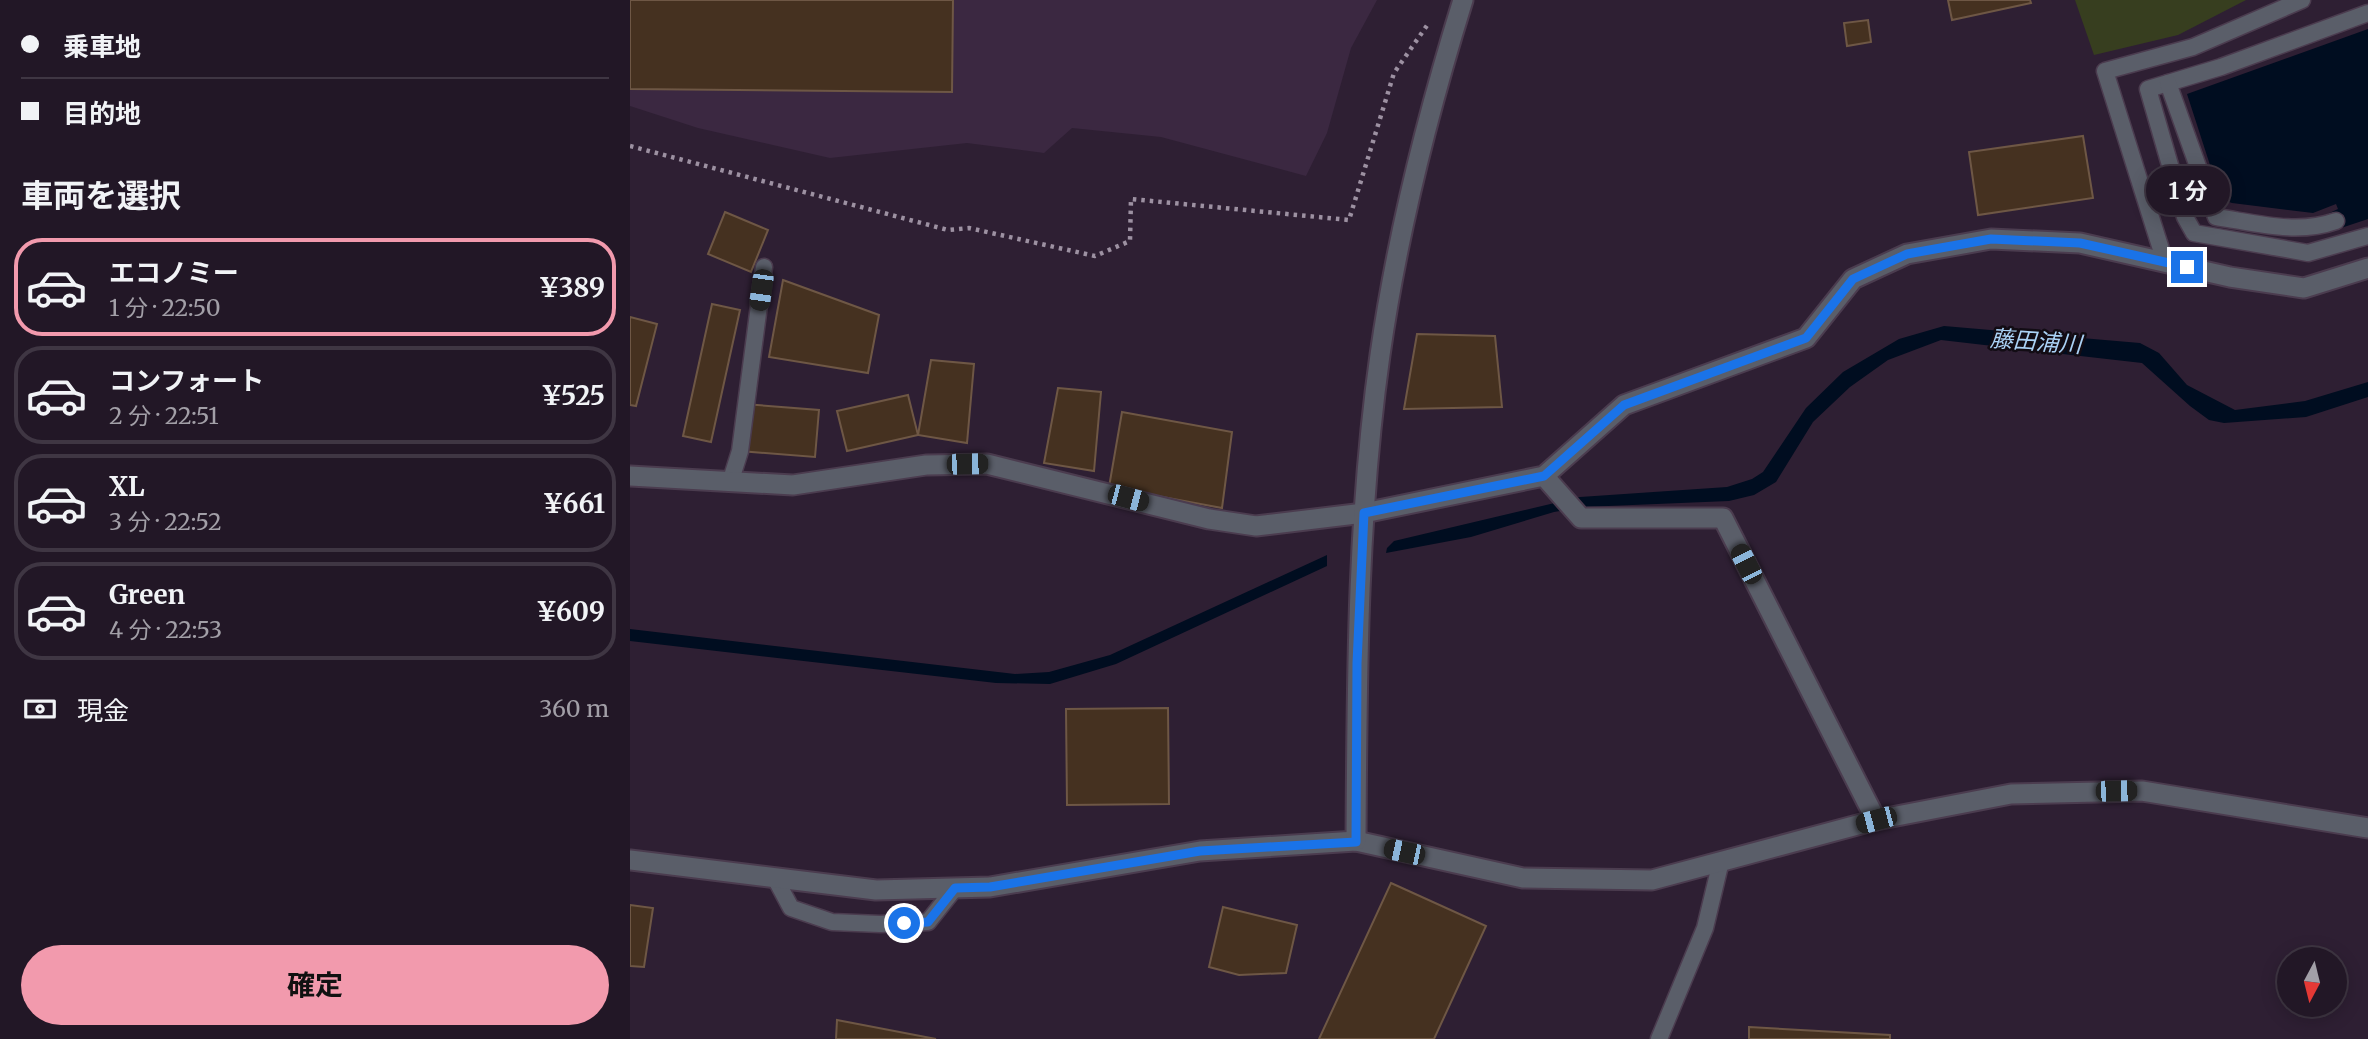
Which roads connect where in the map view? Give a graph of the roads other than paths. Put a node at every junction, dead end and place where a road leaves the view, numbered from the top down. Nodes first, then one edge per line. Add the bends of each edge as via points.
1 (1463, 0) edge
2 (2302, 0) edge
3 (2368, 13) edge
4 (2168, 83) junction
5 (2336, 220) dead end
6 (2368, 236) edge
7 (2165, 262) junction
8 (764, 267) dead end
9 (2368, 268) edge
10 (630, 476) edge
11 (1544, 476) junction
12 (730, 483) junction
13 (1364, 513) junction
14 (1876, 820) junction
15 (2368, 828) edge
16 (1356, 842) junction
17 (630, 860) edge
18 (1721, 861) junction
19 (775, 878) junction
20 (955, 888) junction
21 (1659, 1039) edge

1 - 13 street via 1409,194 1380,356
2 - 7 lane via 2193,47 2105,71
3 - 4 lane
4 - 5 lane via 2216,217 2293,229
4 - 6 lane via 2148,89 2185,217 2194,233 2308,253
7 - 9 street via 2230,278 2304,288
7 - 11 street via 2080,243 1991,239 1907,254 1853,279 1806,338 1624,405
8 - 12 lane via 740,451
10 - 12 street
11 - 13 street
11 - 14 street via 1581,518 1723,518
12 - 13 street via 793,485 926,465 986,464 1209,520 1256,526
13 - 16 street
14 - 15 street via 2011,794 2142,791
14 - 18 street
16 - 18 street via 1523,878 1652,880
16 - 20 street via 1200,851 990,887
17 - 19 street
18 - 21 lane via 1705,928
19 - 20 street via 876,890
19 - 20 lane via 791,908 832,922 868,924 928,922

